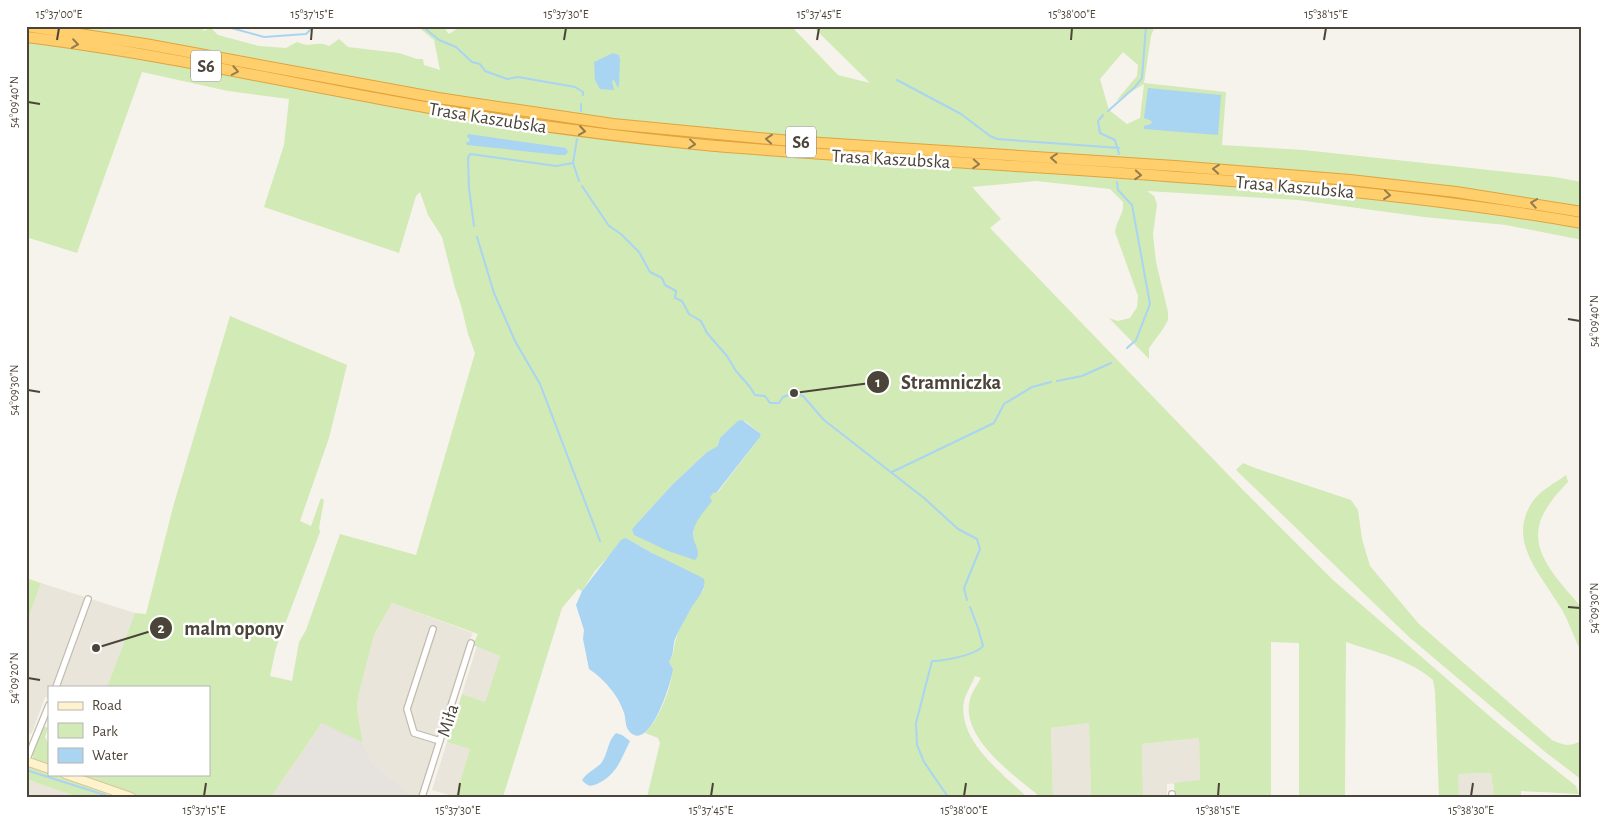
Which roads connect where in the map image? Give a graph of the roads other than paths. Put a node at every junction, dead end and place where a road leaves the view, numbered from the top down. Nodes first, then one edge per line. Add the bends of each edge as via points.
1 (26, 26) edge
2 (26, 38) edge
3 (1582, 212) edge
4 (1582, 223) edge
5 (88, 599) dead end
6 (432, 629) dead end
7 (471, 643) dead end
8 (56, 686) edge
9 (48, 707) edge
10 (440, 741) junction
11 (26, 761) edge
12 (48, 769) edge
13 (70, 776) edge
14 (113, 794) edge
15 (130, 797) edge
16 (422, 797) edge

3 -> 1 highway, Trasa Kaszubska / S6 via 1449,191 1318,177 784,140 613,124 438,98 144,44
2 -> 4 highway, Trasa Kaszubska / S6 via 134,53 440,110 643,139 1332,189 1440,201
5 - 8 street
6 - 10 street via 407,712 414,733
7 - 10 street, Miła
9 - 11 street
10 - 16 street, Miła
11 - 12 main road
13 - 14 main road
14 - 15 main road

